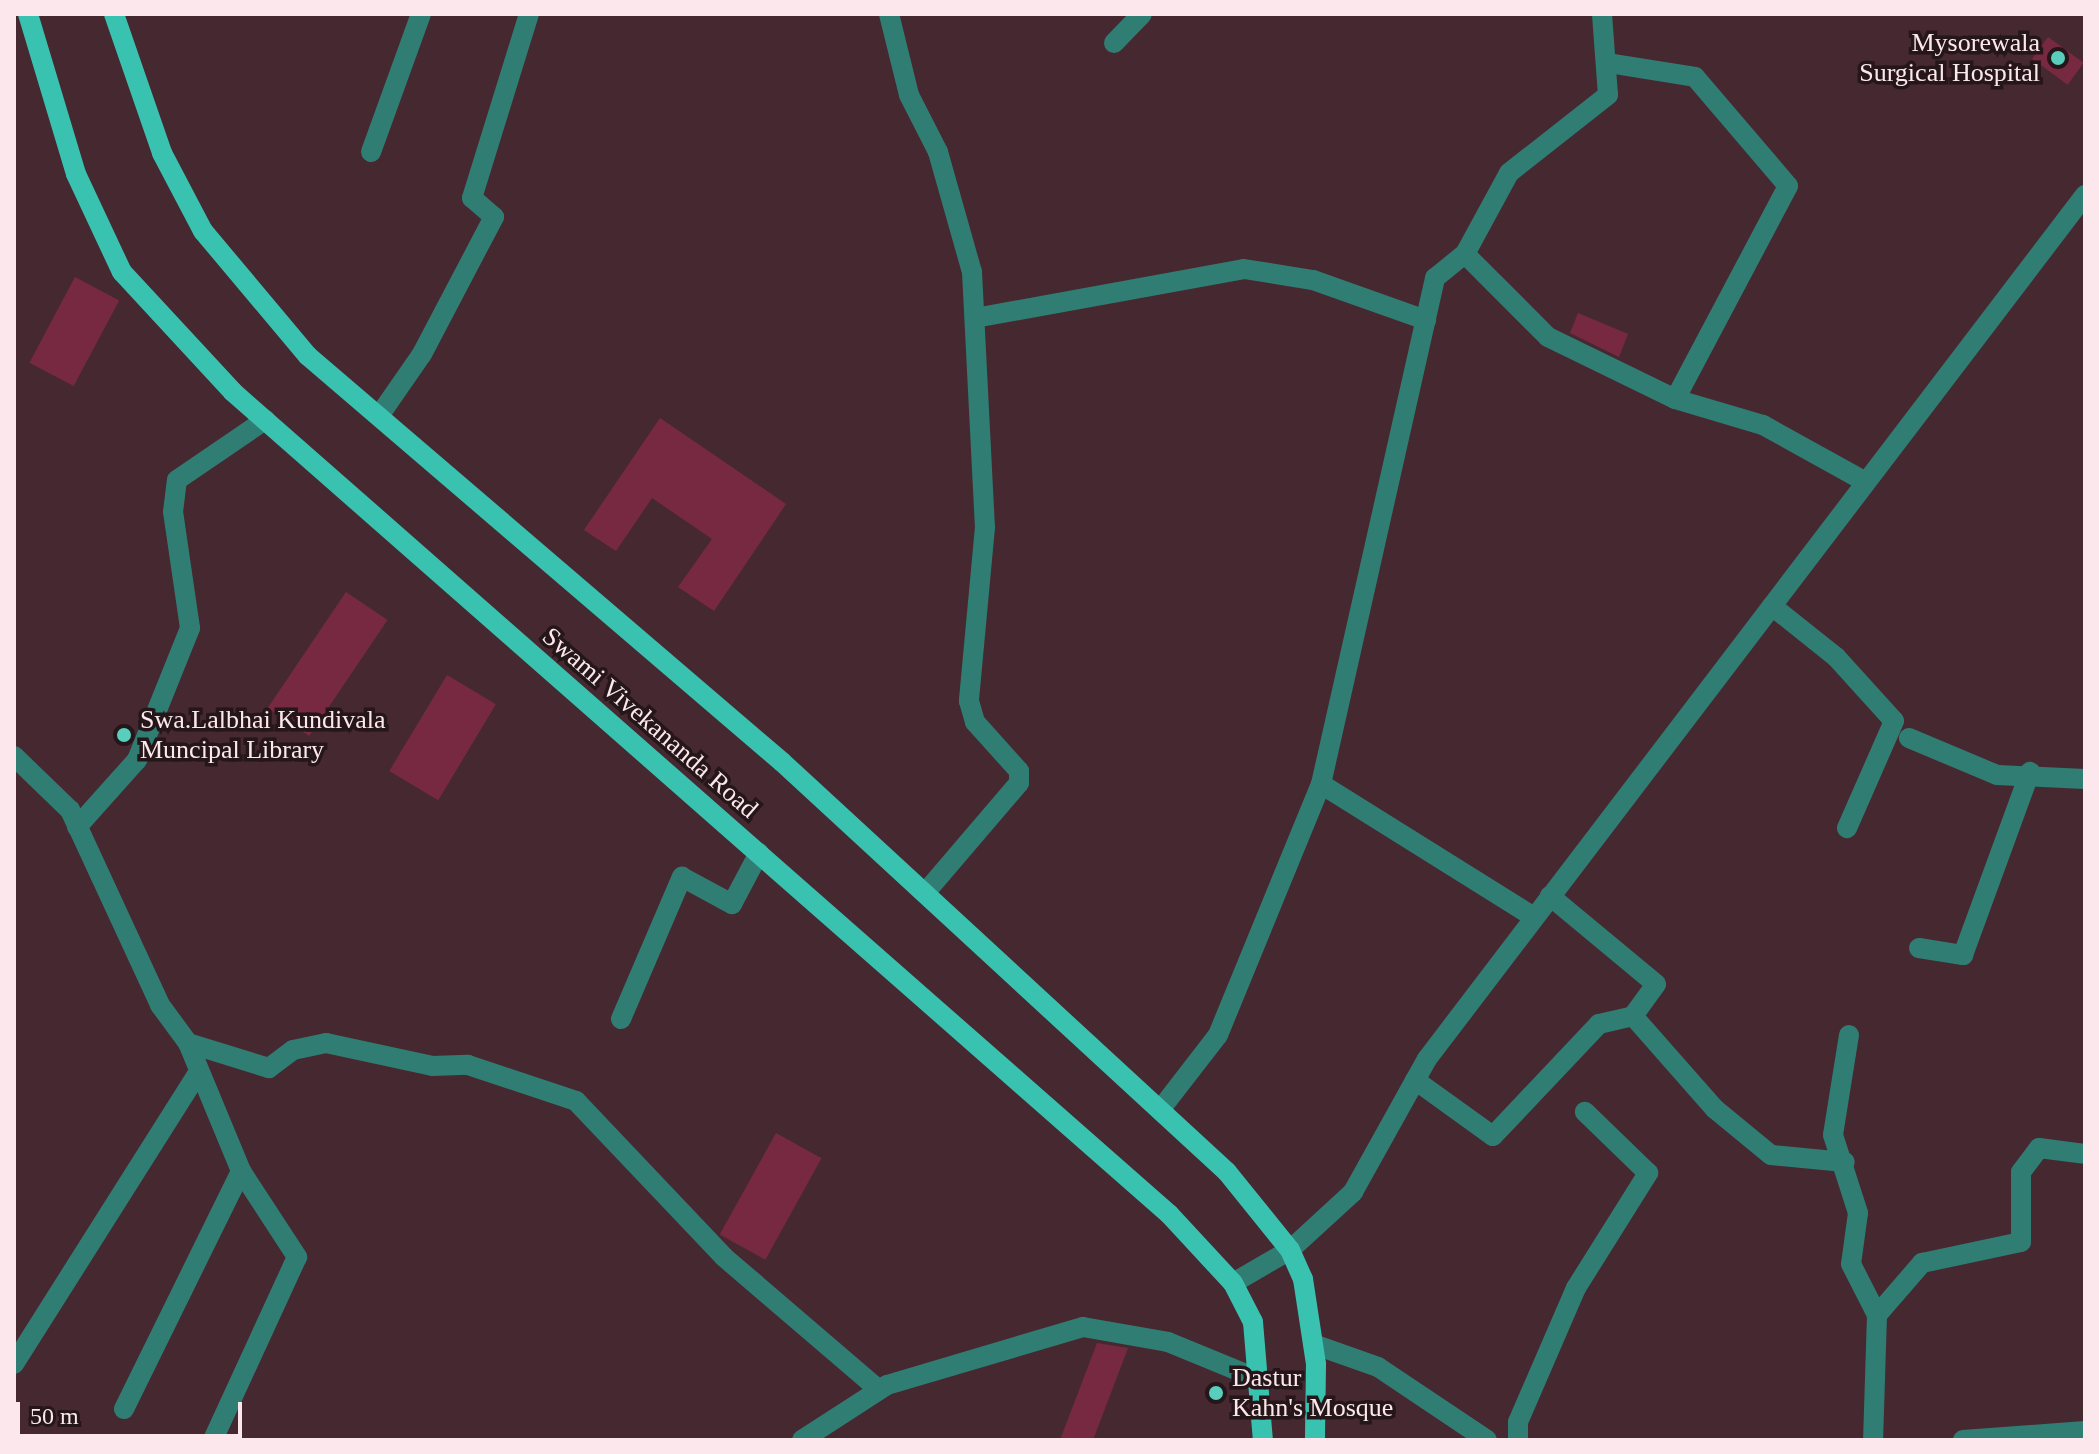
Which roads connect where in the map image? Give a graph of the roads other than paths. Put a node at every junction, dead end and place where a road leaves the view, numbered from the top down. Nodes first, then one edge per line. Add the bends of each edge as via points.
1 (28, 14) edge
2 (114, 14) edge
3 (421, 14) edge
4 (529, 14) edge
5 (889, 14) edge
6 (1142, 14) edge
7 (1602, 14) edge
8 (1114, 43) dead end
9 (1608, 63) junction
10 (371, 152) dead end
11 (2085, 195) edge
12 (1465, 254) junction
13 (975, 318) junction
14 (1426, 320) junction
15 (1675, 399) junction
16 (379, 416) junction
17 (265, 420) junction
18 (1864, 481) junction
19 (1772, 606) junction
20 (1909, 738) dead end
21 (14, 756) edge
22 (2030, 772) junction
23 (2085, 779) edge
24 (1321, 784) junction
25 (77, 827) junction
26 (1847, 828) dead end
27 (759, 853) junction
28 (925, 893) junction
29 (1550, 896) junction
30 (1534, 917) junction
31 (1919, 948) dead end
32 (1633, 1016) junction
33 (621, 1019) dead end
34 (1849, 1035) dead end
35 (188, 1043) junction
36 (196, 1076) junction
37 (1415, 1080) junction
38 (1160, 1110) junction
39 (1585, 1112) dead end
40 (2085, 1154) edge
41 (1845, 1162) junction
42 (241, 1171) junction
43 (1290, 1250) junction
44 (1233, 1283) junction
45 (1877, 1315) junction
46 (1313, 1344) junction
47 (14, 1364) edge
48 (1260, 1380) junction
49 (879, 1390) junction
50 (124, 1409) dead end
51 (2085, 1431) edge
52 (213, 1440) edge
53 (802, 1440) edge
54 (1263, 1440) edge
55 (1315, 1440) edge
56 (1487, 1440) edge
57 (1518, 1440) edge
58 (1873, 1440) edge
59 (1963, 1440) edge

1 - 17 main road, Swami Vivekananda Road via 76,174 122,272
2 - 16 main road via 162,153 203,231 308,356
3 - 10 street
4 - 16 street via 472,198 494,217 422,354
5 - 13 street via 909,95 938,152 972,272
6 - 8 street
7 - 9 street
9 - 12 street via 1608,95 1509,173
9 - 15 street via 1695,77 1788,186
11 - 18 street
12 - 14 street via 1435,278
12 - 15 street via 1548,337
13 - 14 street via 1244,269 1313,280
13 - 28 street via 985,527 969,701 975,722 1012,758 1019,783
14 - 24 street
15 - 18 street via 1763,425
16 - 28 main road
17 - 25 street via 177,480 173,512 190,628 137,760
17 - 27 main road, Swami Vivekananda Road
18 - 19 street
19 - 26 street via 1836,657 1894,721
19 - 29 street
20 - 22 street via 1997,775
21 - 25 street via 42,776
22 - 23 street
22 - 31 street via 1963,955
24 - 30 street
24 - 38 street via 1218,1035
25 - 35 street via 160,1005
27 - 33 street via 732,904 682,877
27 - 44 main road, Swami Vivekananda Road via 1169,1214
28 - 38 main road
29 - 30 street
29 - 32 street via 1656,984
30 - 37 street
32 - 37 street via 1599,1024 1493,1136
32 - 41 street via 1715,1109 1771,1155
34 - 41 street via 1833,1135
35 - 36 street
35 - 49 street via 269,1068 293,1050 326,1043 432,1066 468,1065 576,1101 724,1257
36 - 42 street
36 - 47 street
37 - 43 street via 1353,1192
38 - 43 main road via 1227,1172
39 - 57 street via 1648,1173 1576,1288 1518,1422
40 - 45 street via 2039,1148 2021,1172 2021,1242 1922,1263
41 - 45 street via 1858,1213 1851,1264
42 - 50 street
42 - 52 street via 297,1257
43 - 44 street
43 - 46 main road via 1303,1279
44 - 48 main road, Swami Vivekananda Road via 1253,1322
45 - 58 street
46 - 55 main road
46 - 56 street via 1378,1367
48 - 49 street via 1168,1342 1083,1327
48 - 54 main road, Swami Vivekananda Road
49 - 53 street
51 - 59 street

